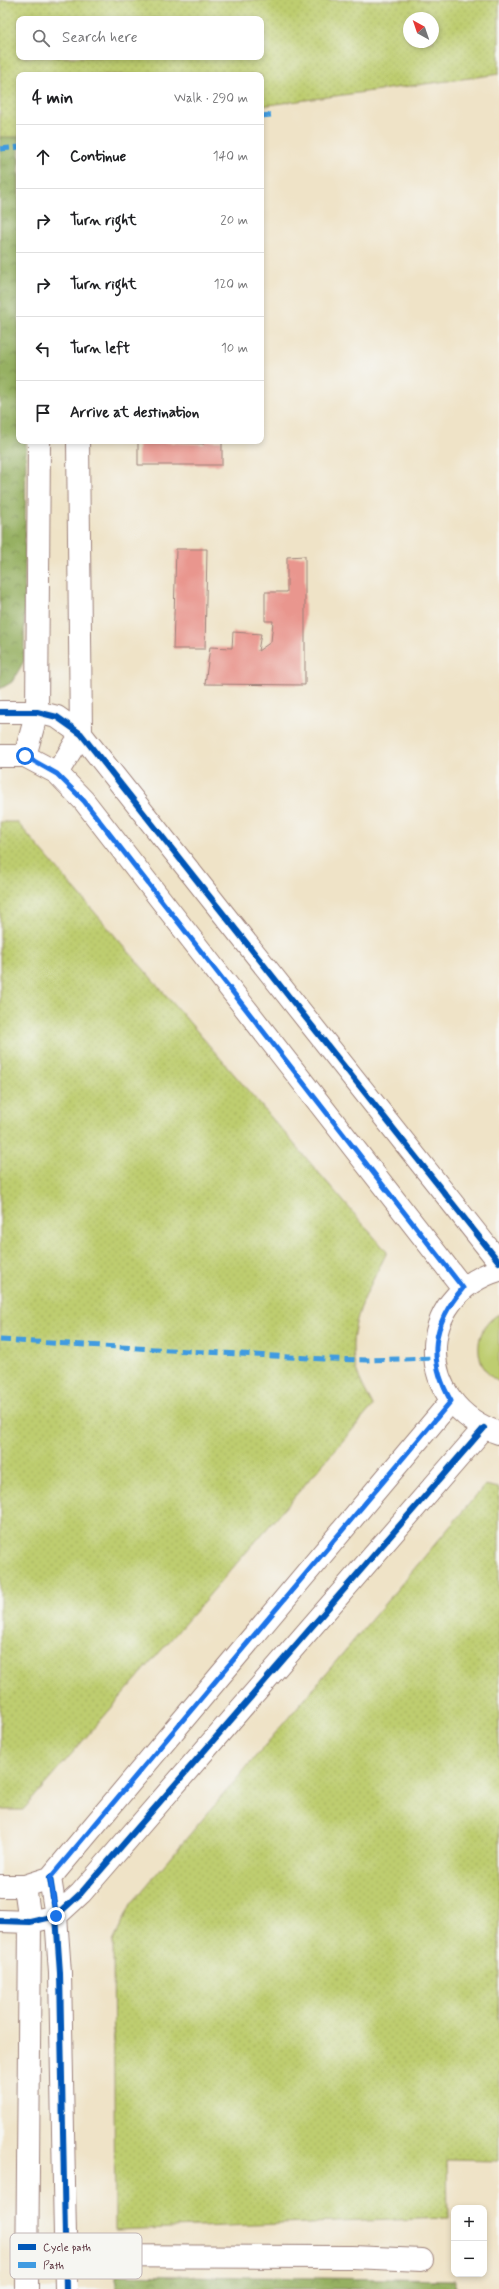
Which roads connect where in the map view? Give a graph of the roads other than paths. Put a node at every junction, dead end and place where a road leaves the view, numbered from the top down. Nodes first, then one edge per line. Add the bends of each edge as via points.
1 (39, 444) edge
2 (78, 444) edge
3 (0, 712) edge
4 (37, 712) junction
5 (81, 734) junction
6 (0, 756) edge
7 (25, 756) junction
8 (57, 774) junction
9 (499, 1262) edge
10 (499, 1270) edge
11 (463, 1288) junction
12 (451, 1401) junction
13 (492, 1430) edge
14 (50, 1878) junction
15 (0, 1886) edge
16 (25, 1886) junction
17 (56, 1916) junction
18 (0, 1921) edge
19 (30, 1922) junction
20 (27, 2233) edge
21 (65, 2233) edge
22 (142, 2256) edge
23 (422, 2260) dead end
24 (27, 2279) edge
25 (66, 2279) edge
26 (27, 2289) edge
27 (66, 2289) edge

1 - 4 street
2 - 5 street
3 - 4 street
4 - 5 street via 57,717
4 - 7 street
5 - 8 street
5 - 9 street
6 - 7 street
7 - 8 street
8 - 11 street via 84,801
10 - 11 street
11 - 12 street via 450,1303 441,1320 436,1338 435,1358 438,1373
12 - 13 street via 472,1421
12 - 14 street
13 - 17 street via 87,1887
14 - 16 street
14 - 17 street
15 - 16 street
16 - 19 street
17 - 19 street
17 - 21 street via 61,2023
18 - 19 street
19 - 20 street
22 - 23 street via 352,2257
24 - 26 street
25 - 27 street

